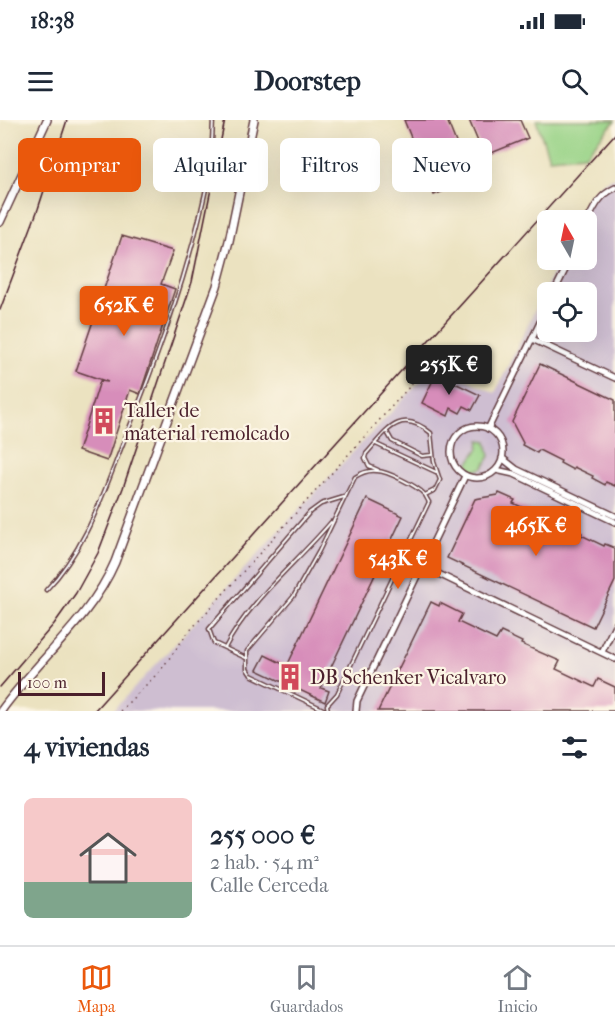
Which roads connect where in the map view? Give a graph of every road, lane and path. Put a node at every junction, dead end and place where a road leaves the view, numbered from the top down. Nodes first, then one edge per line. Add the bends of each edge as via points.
1 (47, 120) edge
2 (213, 120) edge
3 (254, 120) edge
4 (615, 188) edge
5 (593, 210) edge
6 (0, 222) edge
7 (537, 329) edge
8 (532, 339) junction
9 (446, 346) dead end
10 (615, 378) edge
11 (488, 429) junction
12 (387, 432) junction
13 (376, 444) junction
14 (432, 455) junction
15 (502, 458) junction
16 (378, 470) junction
17 (496, 470) junction
18 (437, 472) junction
19 (465, 476) junction
20 (425, 495) junction
21 (344, 497) junction
22 (615, 516) edge
23 (333, 520) junction
24 (615, 522) edge
25 (422, 566) junction
26 (46, 590) dead end
27 (615, 625) edge
28 (225, 648) junction
29 (602, 652) junction
30 (246, 658) junction
31 (615, 659) edge
32 (314, 705) junction
33 (1, 711) edge
34 (120, 711) edge
35 (319, 711) edge
36 (328, 711) edge
37 (356, 711) edge

1 - 6 street
2 - 26 lane via 209,172 195,236 145,387 88,530 60,576
3 - 33 street via 217,286 110,574 82,616
4 - 5 street via 598,200
7 - 8 street
8 - 10 street
8 - 11 street
9 - 34 path via 188,634 160,671
11 - 15 street via 500,441
11 - 19 street via 467,428 454,439 452,460
12 - 13 lane
12 - 14 lane via 392,441 422,456
12 - 14 lane via 397,423 416,424 431,434
13 - 16 lane via 365,458 369,466
13 - 18 lane
14 - 18 lane
15 - 17 street
15 - 22 street via 516,469
16 - 20 lane
16 - 21 lane via 354,477
17 - 19 street via 482,478
17 - 24 street via 514,474
18 - 20 lane via 439,484
19 - 25 street
20 - 36 lane via 429,502 426,509 337,694 327,705
21 - 23 lane
21 - 28 lane via 310,512 215,621 210,635 214,643
23 - 28 lane via 247,615
23 - 30 lane via 293,597 247,651
25 - 29 street
25 - 37 street via 357,701
27 - 29 street
28 - 30 lane
29 - 31 street
30 - 32 lane via 251,675
32 - 35 lane
32 - 36 lane

